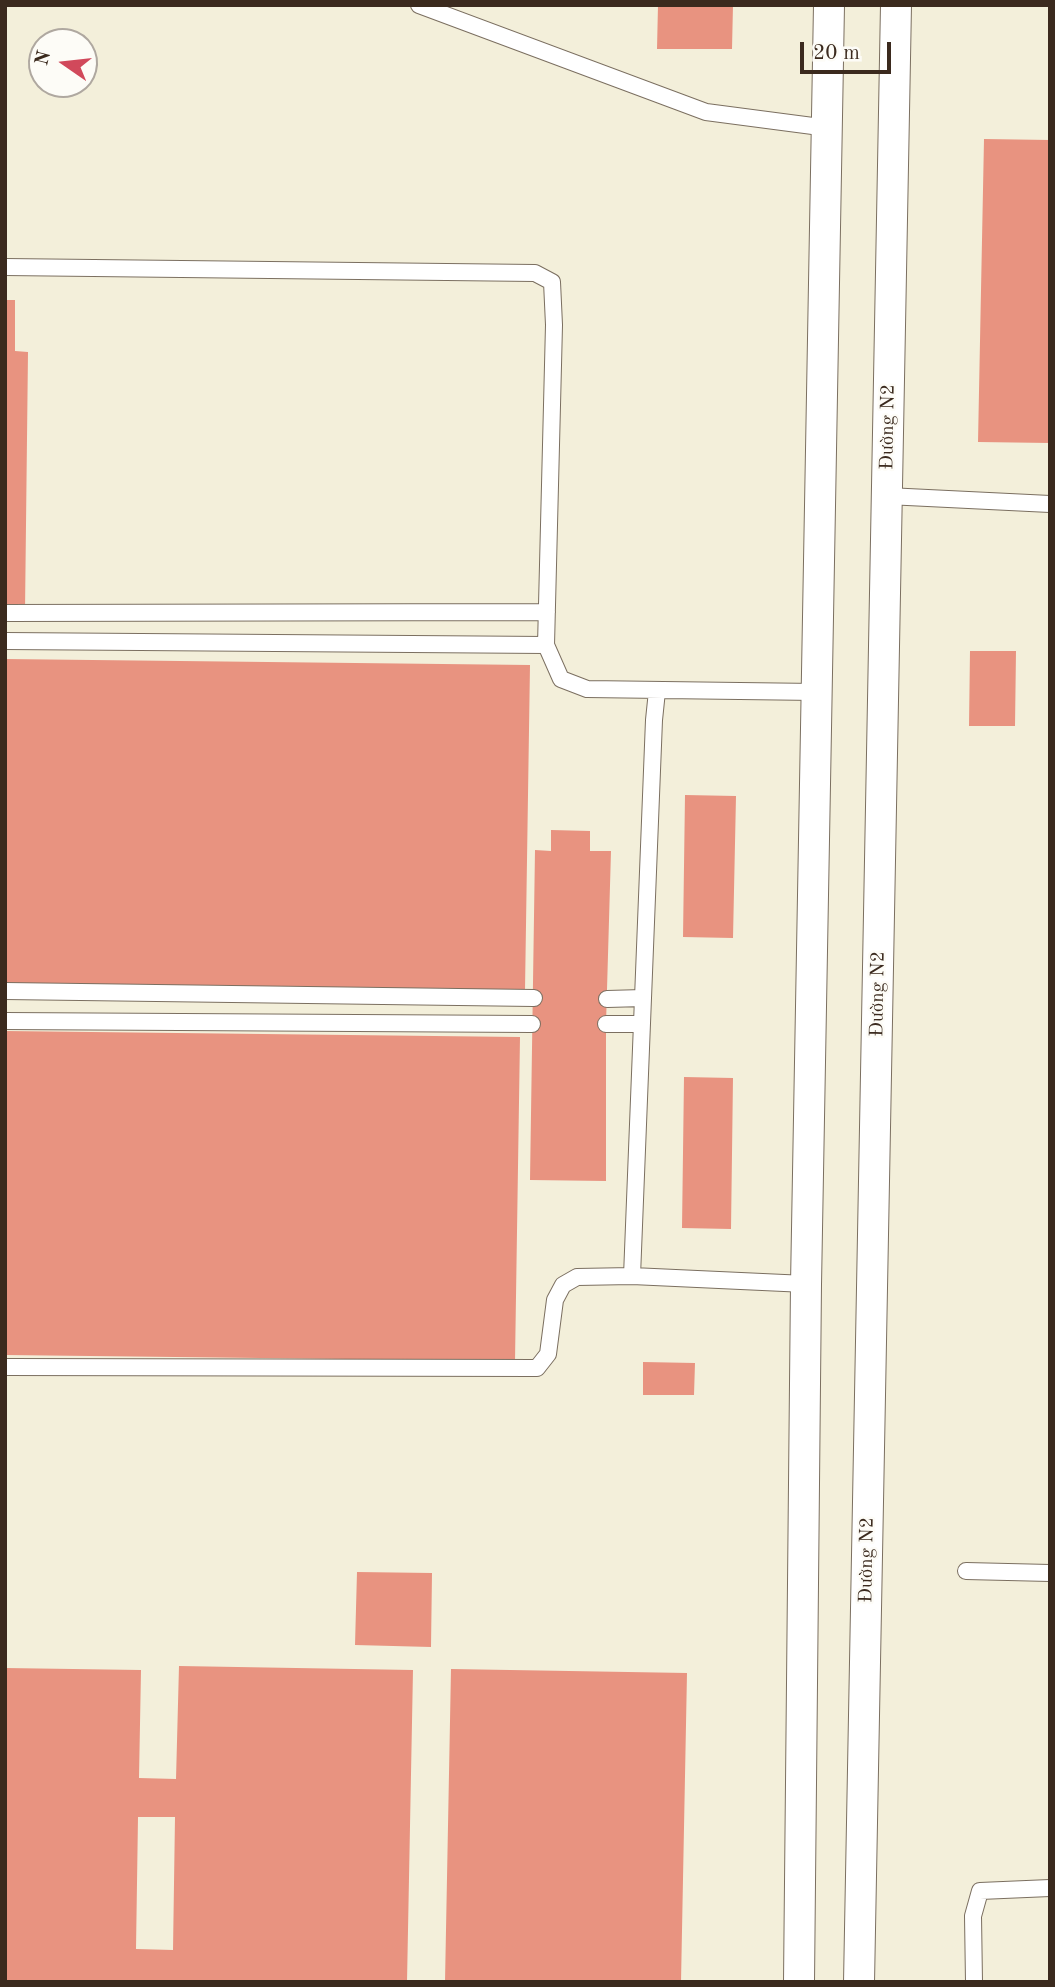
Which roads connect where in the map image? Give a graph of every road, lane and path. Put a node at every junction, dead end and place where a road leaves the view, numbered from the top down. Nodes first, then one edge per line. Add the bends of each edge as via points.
1 (419, 5) edge
2 (829, 5) edge
3 (896, 5) edge
4 (828, 128) junction
5 (5, 267) edge
6 (887, 496) junction
7 (1050, 504) edge
8 (547, 612) junction
9 (5, 613) edge
10 (55, 613) junction
11 (245, 613) junction
12 (5, 641) edge
13 (55, 641) junction
14 (247, 643) junction
15 (546, 645) junction
16 (657, 691) junction
17 (816, 692) junction
18 (5, 991) edge
19 (249, 994) junction
20 (643, 998) junction
21 (534, 999) dead end
22 (607, 999) dead end
23 (5, 1021) edge
24 (250, 1022) junction
25 (532, 1024) dead end
26 (606, 1024) dead end
27 (642, 1024) junction
28 (632, 1276) junction
29 (806, 1284) junction
30 (5, 1367) edge
31 (966, 1571) dead end
32 (1050, 1573) edge
33 (1050, 1888) edge
34 (799, 1982) edge
35 (859, 1982) edge
36 (974, 1982) edge

1 - 4 lane via 706,112
2 - 4 street
3 - 6 street, Đường N2
4 - 17 street
5 - 8 lane via 535,274 552,282
6 - 7 lane
6 - 35 street, Đường N2
8 - 11 lane
8 - 15 lane
9 - 10 lane
10 - 11 lane
10 - 13 lane
11 - 14 lane
12 - 13 lane
13 - 14 lane
14 - 15 lane
15 - 16 lane via 561,678 570,682 587,689
16 - 17 lane
16 - 20 lane
17 - 29 street
18 - 19 lane
19 - 21 lane
19 - 24 lane
20 - 22 lane
20 - 27 lane
23 - 24 lane
24 - 25 lane
26 - 27 lane
27 - 28 lane
28 - 29 lane
28 - 30 lane via 577,1277 563,1285 555,1300 548,1354 537,1368
29 - 34 street
31 - 32 lane
33 - 36 lane via 980,1891 973,1916

